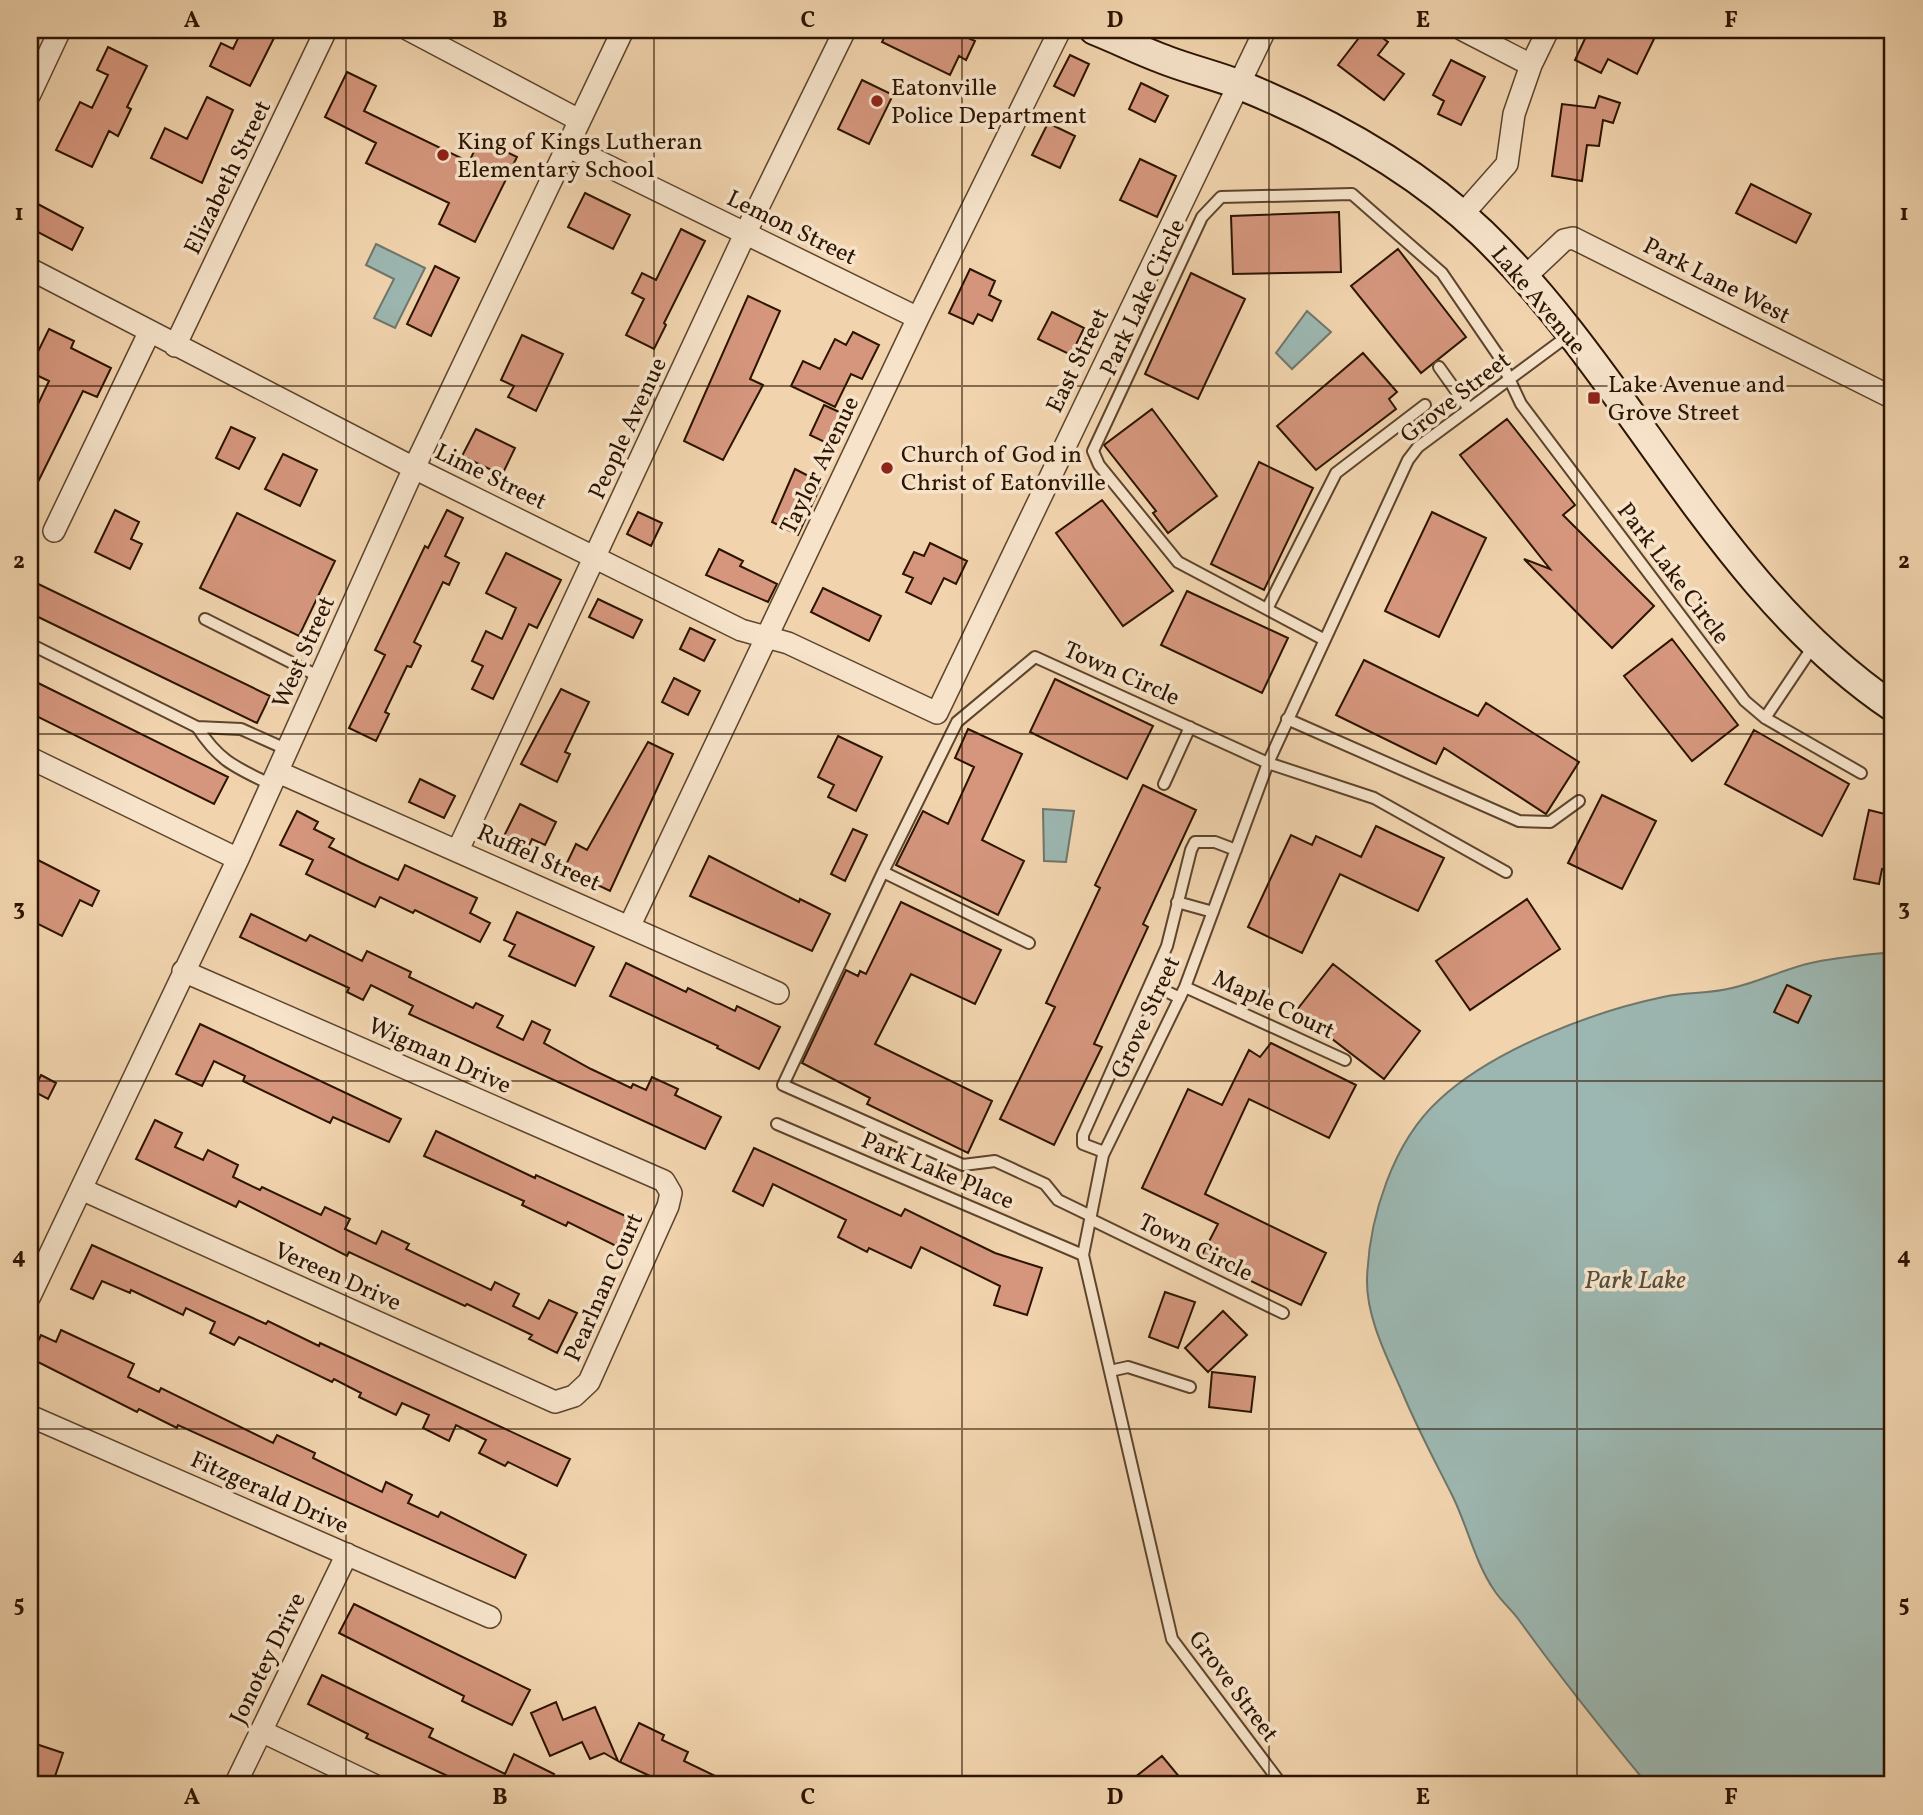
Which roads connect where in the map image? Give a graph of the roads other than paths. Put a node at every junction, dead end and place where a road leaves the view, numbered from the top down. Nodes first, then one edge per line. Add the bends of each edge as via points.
1 (60, 30) edge
2 (326, 30) edge
3 (409, 30) edge
4 (623, 30) edge
5 (845, 30) edge
6 (1059, 30) edge
7 (1094, 30) edge
8 (1145, 30) edge
9 (1265, 30) edge
10 (1463, 30) edge
11 (1548, 30) edge
12 (1531, 65) junction
13 (32, 81) edge
14 (1239, 85) junction
15 (579, 120) junction
16 (567, 146) junction
17 (1462, 215) junction
18 (745, 234) junction
19 (30, 269) edge
20 (1525, 278) junction
21 (918, 318) junction
22 (149, 333) junction
23 (1569, 335) junction
24 (175, 346) junction
25 (1439, 367) dead end
26 (1509, 379) junction
27 (1893, 398) edge
28 (1425, 405) dead end
29 (1469, 409) junction
30 (414, 468) junction
31 (54, 531) dead end
32 (596, 557) junction
33 (1267, 609) junction
34 (205, 619) dead end
35 (766, 638) junction
36 (1323, 639) junction
37 (30, 645) edge
38 (1815, 645) junction
39 (320, 677) junction
40 (1893, 707) edge
41 (937, 713) joint
42 (1765, 718) junction
43 (1287, 719) junction
44 (197, 727) junction
45 (1190, 727) junction
46 (288, 750) junction
47 (30, 758) edge
48 (1268, 763) junction
49 (1861, 773) dead end
50 (275, 778) junction
51 (1164, 784) dead end
52 (1579, 801) dead end
53 (458, 850) junction
54 (1236, 850) junction
55 (238, 859) junction
56 (883, 872) junction
57 (1506, 872) dead end
58 (1177, 902) junction
59 (1213, 912) junction
60 (629, 925) junction
61 (1029, 943) dead end
62 (183, 971) junction
63 (1151, 984) junction
64 (1183, 992) junction
65 (778, 993) dead end
66 (1345, 1060) dead end
67 (777, 1124) dead end
68 (1104, 1152) junction
69 (81, 1189) junction
70 (671, 1193) joint
71 (1090, 1217) junction
72 (1083, 1255) junction
73 (30, 1296) edge
74 (1283, 1313) dead end
75 (1110, 1371) junction
76 (1190, 1387) dead end
77 (574, 1396) joint
78 (30, 1416) edge
79 (346, 1554) junction
80 (490, 1617) dead end
81 (261, 1731) junction
82 (235, 1785) edge
83 (374, 1785) edge
84 (1282, 1785) edge

1 - 13 street
2 - 24 street, Elizabeth Street
3 - 15 street
4 - 15 street, West Street
5 - 18 street, People Avenue
6 - 21 street, Taylor Avenue
7 - 14 main road
8 - 14 main road
9 - 14 street, East Street
10 - 12 street
11 - 12 street
12 - 17 street via 1514,114 1507,164
14 - 17 main road, Lake Avenue via 1356,141
14 - 41 street, East Street
15 - 16 street, West Street
16 - 18 street, Lemon Street
16 - 30 street, West Street
17 - 20 main road, Lake Avenue
18 - 21 street, Lemon Street
18 - 32 street, People Avenue
19 - 22 street, Lime Street
20 - 23 main road, Lake Avenue
20 - 27 street, Park Lane West via 1564,240 1573,238
21 - 35 street, Taylor Avenue
22 - 24 street, Lime Street
22 - 31 street
23 - 26 lane, Grove Street
23 - 38 main road, Lake Avenue via 1747,570
24 - 30 street, Lime Street
25 - 29 lane
26 - 29 lane, Grove Street
26 - 33 lane, Park Lake Circle via 1442,273 1352,194 1222,197 1202,217 1093,451 1099,466 1178,562
26 - 42 lane, Park Lake Circle via 1521,404 1720,668
28 - 33 lane via 1336,473
29 - 36 lane, Grove Street via 1418,447 1408,460
30 - 32 street, Lime Street
30 - 39 street, West Street
32 - 35 street, Lime Street via 741,630
32 - 53 street, People Avenue
33 - 36 lane, Park Lake Circle
34 - 39 lane
35 - 41 street, Lime Street via 788,643
35 - 60 street, Taylor Avenue
36 - 43 lane, Grove Street
37 - 44 lane
38 - 40 main road, Lake Avenue
38 - 42 lane
39 - 46 street, West Street
42 - 49 lane, Park Lake Circle
43 - 48 lane, Grove Street
43 - 52 lane via 1519,821 1550,822
44 - 46 lane via 242,729
44 - 50 lane via 214,753 232,766
45 - 48 lane, Town Circle
45 - 51 lane
45 - 56 lane, Town Circle via 1035,657 957,722
46 - 50 street, West Street
47 - 55 street
48 - 54 lane, Grove Street
48 - 57 lane, Town Circle via 1374,798
50 - 53 street, Ruffel Street
50 - 55 street, West Street
53 - 60 street, Ruffel Street
54 - 58 lane via 1215,842 1195,842
54 - 59 lane, Grove Street
55 - 62 street, West Street
56 - 61 lane
56 - 71 lane, Town Circle via 783,1085 963,1165 995,1161 1045,1184 1058,1200
58 - 59 lane
58 - 63 lane via 1169,940
59 - 64 lane, Grove Street
60 - 65 street, Ruffel Street
62 - 69 street, West Street
62 - 70 street, Wigman Drive via 664,1181
63 - 64 lane, Maple Court
63 - 68 lane via 1083,1136 1083,1144
64 - 66 lane, Maple Court
64 - 68 lane, Grove Street
67 - 72 lane, Park Lake Place
68 - 71 lane, Grove Street
69 - 73 street, West Street
69 - 77 street, Vereen Drive via 555,1402
70 - 77 street, Pearlnan Court via 589,1382
71 - 72 lane, Grove Street
71 - 74 lane, Town Circle
72 - 75 lane, Grove Street
75 - 76 lane via 1128,1367
75 - 84 lane, Grove Street via 1172,1639
78 - 79 street, Fitzgerald Drive
79 - 80 street, Fitzgerald Drive
79 - 81 street, Jonotey Drive
81 - 82 street, Jonotey Drive
81 - 83 street

